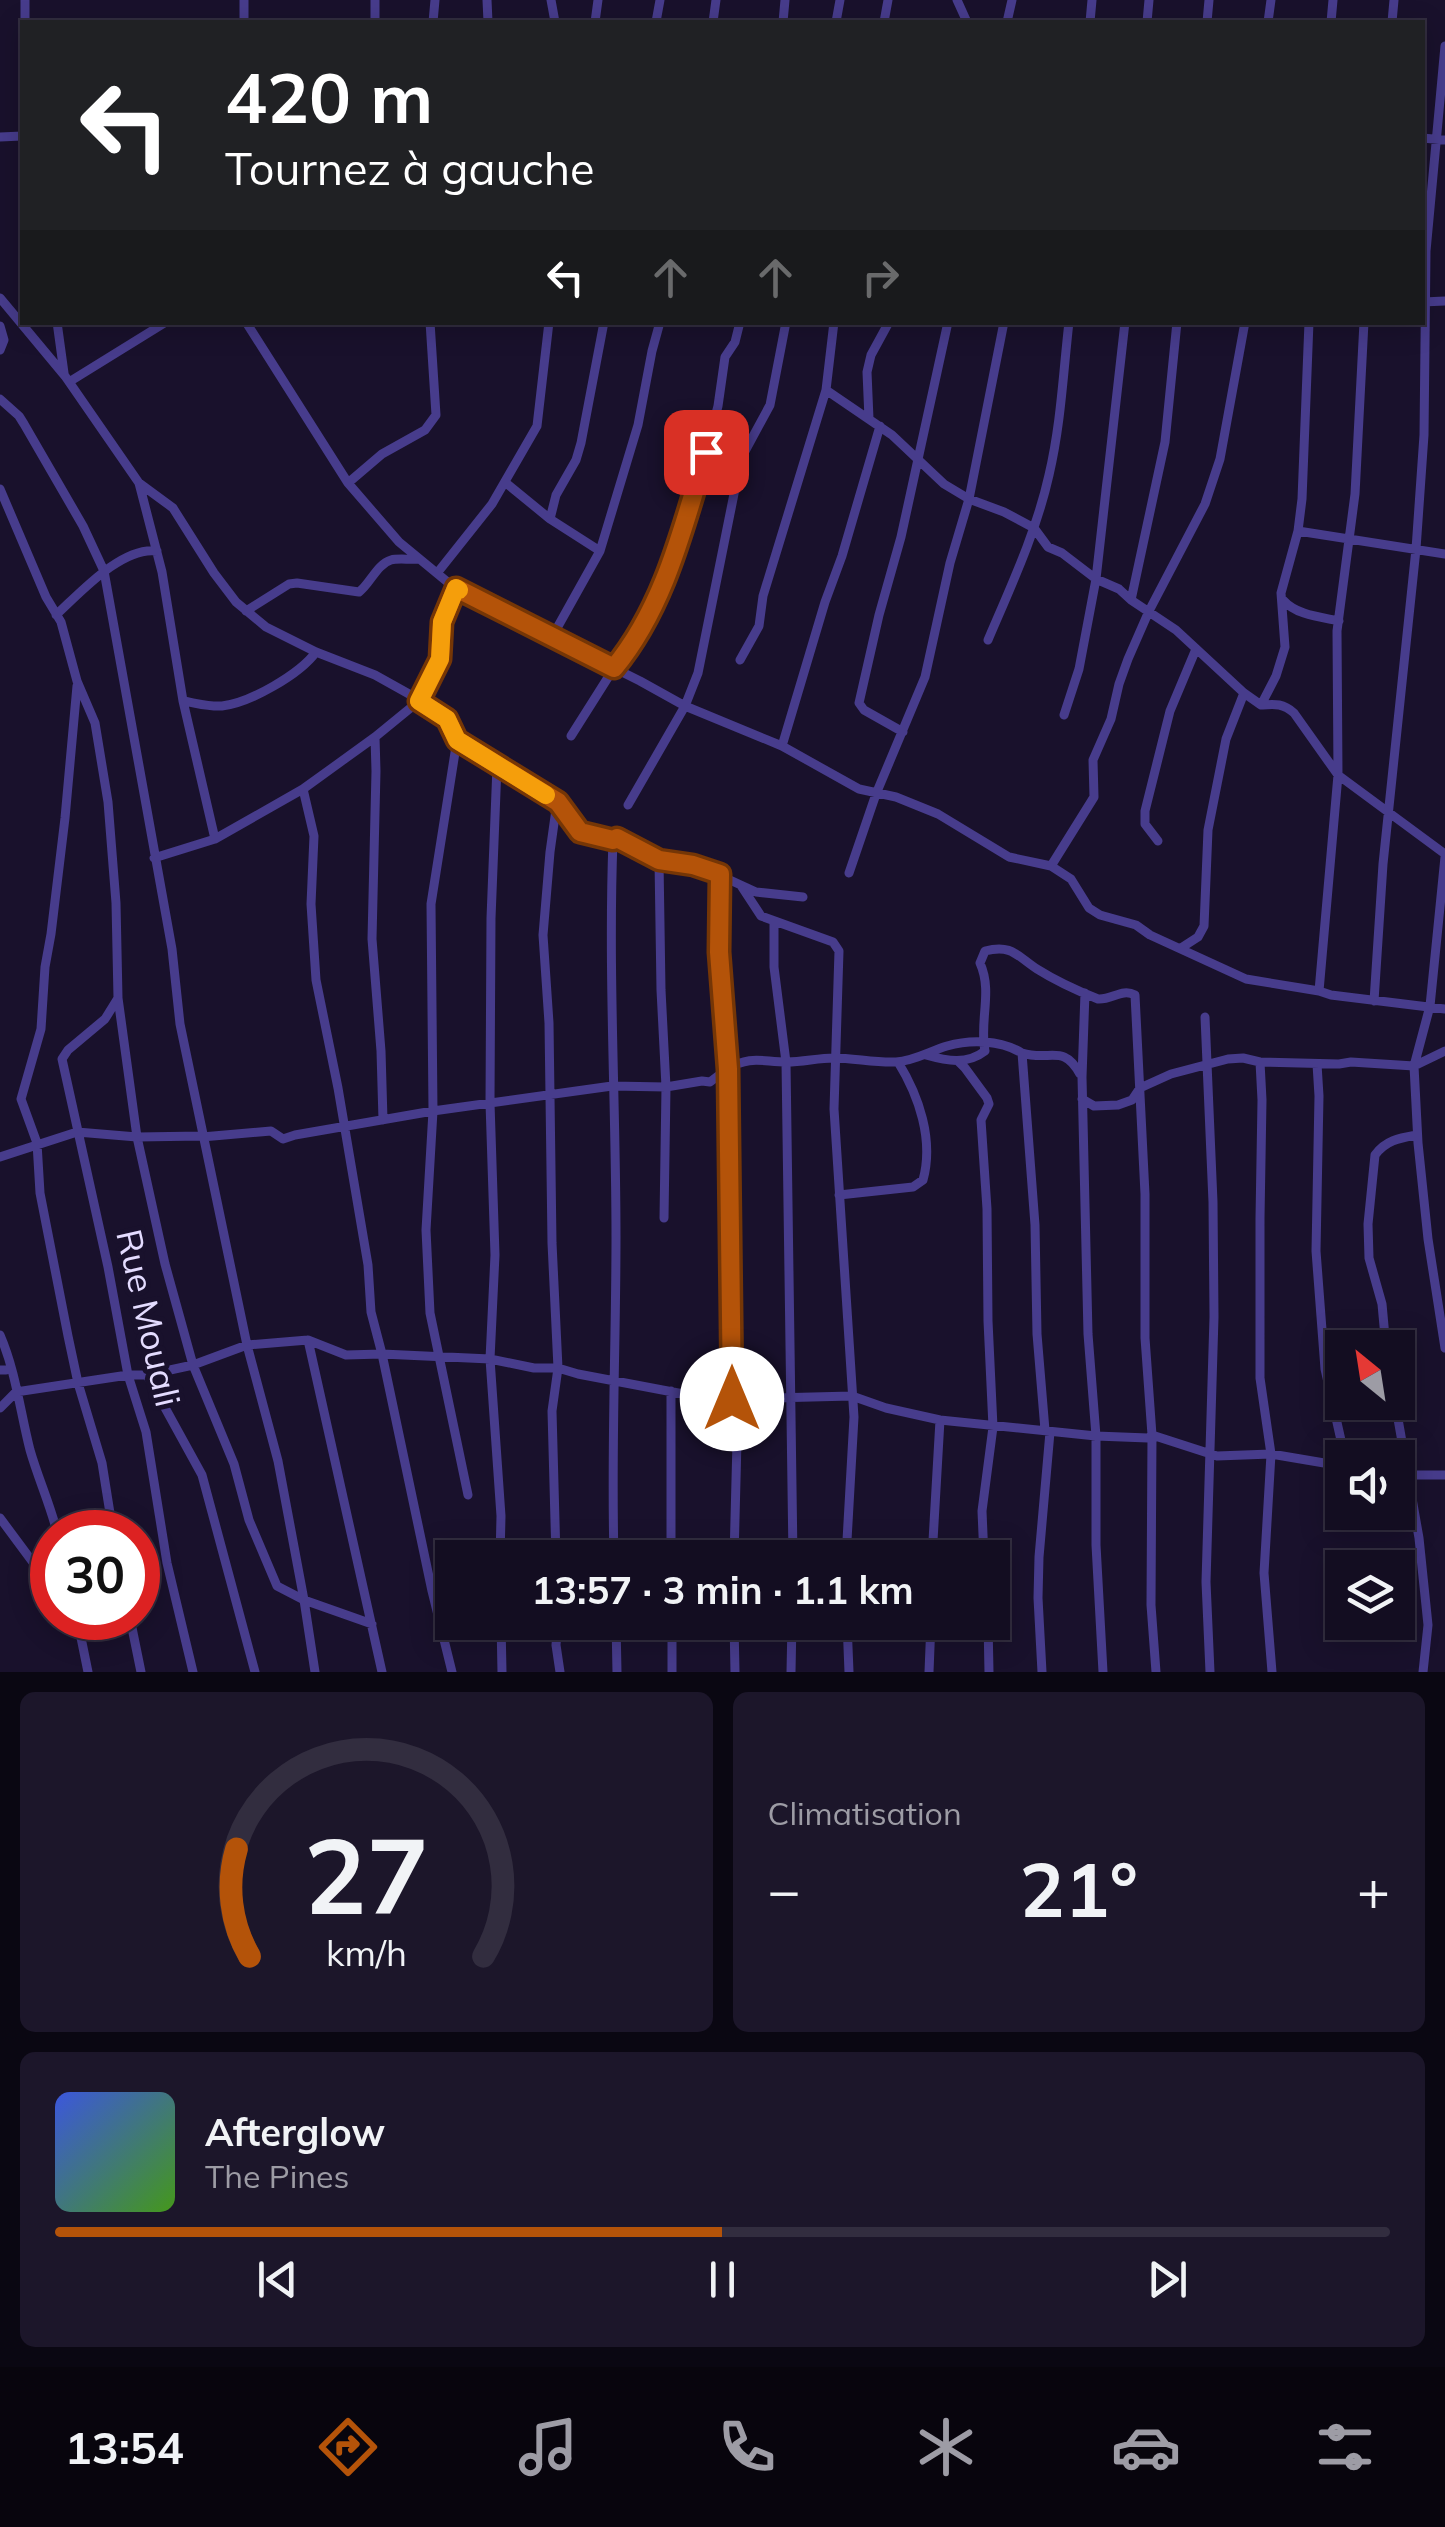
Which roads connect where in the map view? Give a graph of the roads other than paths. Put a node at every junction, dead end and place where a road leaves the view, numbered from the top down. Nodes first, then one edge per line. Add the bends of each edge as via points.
1 (1445, 46) edge
2 (1440, 139) edge
3 (1425, 276) edge
4 (0, 298) edge
5 (20, 322) edge
6 (22, 325) edge
7 (58, 325) edge
8 (161, 325) edge
9 (248, 325) edge
10 (430, 325) edge
11 (549, 325) edge
12 (603, 325) edge
13 (659, 325) edge
14 (739, 325) edge
15 (785, 325) edge
16 (834, 325) edge
17 (888, 325) edge
18 (947, 325) edge
19 (1003, 325) edge
20 (1069, 325) edge
21 (1126, 325) edge
22 (1177, 325) edge
23 (1243, 325) edge
24 (1309, 325) edge
25 (1364, 325) edge
26 (1424, 325) edge
27 (0, 326) edge
28 (0, 350) edge
29 (67, 379) junction
30 (826, 390) junction
31 (0, 398) edge
32 (868, 419) junction
33 (880, 426) junction
34 (918, 458) junction
35 (506, 482) junction
36 (139, 483) junction
37 (348, 483) junction
38 (0, 489) edge
39 (969, 499) junction
40 (550, 519) junction
41 (1034, 528) junction
42 (1298, 531) junction
43 (1349, 538) junction
44 (1416, 549) junction
45 (600, 550) junction
46 (157, 551) junction
47 (1445, 554) edge
48 (418, 560) junction
49 (104, 571) junction
50 (438, 572) junction
51 (1096, 579) junction
52 (456, 588) junction
53 (1130, 600) junction
54 (1283, 600) junction
55 (1149, 611) junction
56 (246, 612) junction
57 (56, 615) junction
58 (1338, 622) junction
59 (552, 637) junction
60 (988, 640) dead end
61 (1196, 649) junction
62 (316, 652) junction
63 (740, 660) dead end
64 (614, 668) junction
65 (78, 681) junction
66 (1244, 693) junction
67 (183, 701) junction
68 (419, 701) junction
69 (1260, 705) junction
70 (685, 706) junction
71 (1064, 715) dead end
72 (903, 732) junction
73 (570, 736) dead end
74 (374, 737) junction
75 (457, 740) junction
76 (782, 746) junction
77 (497, 766) junction
78 (1338, 776) junction
79 (303, 788) junction
80 (876, 794) junction
81 (558, 802) junction
82 (628, 805) dead end
83 (1389, 813) junction
84 (215, 839) junction
85 (613, 840) junction
86 (1158, 841) dead end
87 (1445, 855) edge
88 (154, 858) junction
89 (659, 860) junction
90 (1051, 866) junction
91 (849, 873) dead end
92 (720, 874) junction
93 (742, 887) junction
94 (803, 898) dead end
95 (774, 922) junction
96 (1181, 948) junction
97 (1319, 991) junction
98 (1084, 994) junction
99 (118, 998) junction
100 (1374, 1001) junction
101 (1430, 1006) junction
102 (1445, 1008) edge
103 (1205, 1017) dead end
104 (983, 1041) junction
105 (1445, 1051) edge
106 (1022, 1053) junction
107 (926, 1055) junction
108 (835, 1058) junction
109 (786, 1062) junction
110 (898, 1062) junction
111 (958, 1062) junction
112 (1208, 1062) junction
113 (1260, 1062) junction
114 (1316, 1064) junction
115 (1414, 1066) junction
116 (728, 1069) junction
117 (1082, 1077) junction
118 (612, 1086) junction
119 (666, 1086) junction
120 (1140, 1088) junction
121 (549, 1095) junction
122 (1082, 1099) junction
123 (490, 1103) junction
124 (434, 1110) junction
125 (383, 1120) junction
126 (345, 1127) junction
127 (77, 1132) junction
128 (1418, 1135) junction
129 (138, 1137) junction
130 (202, 1137) junction
131 (36, 1143) junction
132 (0, 1157) edge
133 (839, 1195) junction
134 (664, 1218) dead end
135 (1384, 1330) edge
136 (0, 1335) edge
137 (308, 1340) junction
138 (248, 1345) junction
139 (1445, 1348) edge
140 (382, 1354) junction
141 (440, 1356) junction
142 (490, 1359) junction
143 (193, 1365) junction
144 (558, 1368) junction
145 (5, 1369) edge
146 (128, 1374) junction
147 (147, 1374) junction
148 (612, 1379) junction
149 (78, 1383) junction
150 (671, 1391) junction
151 (16, 1392) junction
152 (852, 1396) junction
153 (789, 1397) junction
154 (732, 1399) junction
155 (0, 1408) edge
156 (940, 1420) junction
157 (993, 1427) junction
158 (1047, 1431) junction
159 (1152, 1435) junction
160 (1096, 1436) junction
161 (1341, 1440) edge
162 (1209, 1452) junction
163 (1270, 1454) junction
164 (1325, 1462) edge
165 (1415, 1475) edge
166 (1445, 1475) edge
167 (468, 1495) dead end
168 (52, 1510) edge
169 (110, 1510) edge
170 (0, 1518) edge
171 (1415, 1522) edge
172 (500, 1540) edge
173 (556, 1540) edge
174 (614, 1540) edge
175 (670, 1540) edge
176 (734, 1540) edge
177 (792, 1540) edge
178 (847, 1540) edge
179 (933, 1540) edge
180 (983, 1540) edge
181 (30, 1558) edge
182 (304, 1600) junction
183 (372, 1624) junction
184 (81, 1640) edge
185 (134, 1640) edge
186 (501, 1640) edge
187 (556, 1640) edge
188 (616, 1640) edge
189 (672, 1640) edge
190 (734, 1640) edge
191 (792, 1640) edge
192 (848, 1640) edge
193 (930, 1640) edge
194 (988, 1640) edge
195 (88, 1672) edge
196 (141, 1672) edge
197 (192, 1672) edge
198 (254, 1672) edge
199 (315, 1672) edge
200 (382, 1672) edge
201 (452, 1672) edge
202 (502, 1672) edge
203 (560, 1672) edge
204 (617, 1672) edge
205 (672, 1672) edge
206 (734, 1672) edge
207 (791, 1672) edge
208 (849, 1672) edge
209 (929, 1672) edge
210 (989, 1672) edge
211 (1042, 1672) edge
212 (1103, 1672) edge
213 (1156, 1672) edge
214 (1210, 1672) edge
215 (1272, 1672) edge
216 (1424, 1672) edge

1 - 2 street
2 - 3 street
4 - 5 street
6 - 29 street
7 - 29 street
8 - 29 street
9 - 37 street
10 - 37 street via 436,415 425,430
11 - 35 street via 536,426
12 - 40 street via 581,443
13 - 45 street
14 - 64 street via 725,357 718,406 675,556
15 - 70 street via 770,404 744,453 706,639
16 - 30 street
17 - 32 street via 867,372
18 - 34 street
19 - 39 street
20 - 41 street via 1060,421
21 - 51 street
22 - 53 street via 1165,442
23 - 55 street via 1206,504
24 - 42 street
25 - 43 street
26 - 44 street
27 - 28 street
29 - 36 street
30 - 32 street
30 - 63 street via 759,626
31 - 49 street via 24,424
32 - 33 street
33 - 34 street
33 - 76 street
34 - 39 street
34 - 72 street via 859,704
35 - 40 street
35 - 50 street
36 - 46 street
36 - 56 street via 173,508
37 - 48 street
38 - 57 street
39 - 41 street
39 - 72 street via 925,678
40 - 45 street
41 - 51 street via 1048,547
41 - 60 street
42 - 43 street
42 - 54 street
43 - 44 street
43 - 58 street
44 - 47 street
44 - 83 street
45 - 59 street
46 - 49 street via 144,549
46 - 67 street
48 - 50 street
48 - 56 street via 386,562 359,592 289,584
49 - 57 street
49 - 88 street
50 - 52 street
51 - 53 street
51 - 71 street
52 - 59 street
52 - 68 street via 442,622 440,659
53 - 55 street
54 - 58 street via 1296,611
54 - 69 street via 1284,648
55 - 61 street
55 - 90 street via 1093,760 1094,797
56 - 62 street
57 - 65 street
58 - 78 street
59 - 64 street
61 - 66 street
61 - 86 street via 1170,711 1145,811
62 - 67 street via 303,668 238,703
62 - 68 street
64 - 70 street
64 - 73 street
65 - 99 street via 95,723 108,802
65 - 131 street via 42,1029 21,1098
66 - 69 street
66 - 96 street via 1226,738 1208,830 1204,926
67 - 84 street
68 - 74 street
68 - 75 street via 447,719
69 - 78 street via 1278,704 1294,713
70 - 76 street
70 - 82 street
72 - 80 street
74 - 79 street
74 - 125 street via 372,939
75 - 77 street
75 - 124 street via 431,904
76 - 80 street
77 - 81 street
77 - 123 street
78 - 83 street
78 - 97 street
79 - 84 street
79 - 126 street via 314,836 316,980
80 - 90 street via 938,814 1009,857
80 - 91 street
81 - 85 street via 580,832
81 - 121 street via 543,934
83 - 87 street
83 - 100 street
84 - 88 street
85 - 89 street
85 - 118 street
87 - 101 street
88 - 130 street
89 - 92 street
89 - 119 street
90 - 96 street via 1072,879 1100,916
92 - 93 street
92 - 116 street
93 - 94 street
93 - 95 street via 761,916
95 - 108 street via 838,947
95 - 109 street
96 - 97 street via 1246,978
97 - 100 street
98 - 104 street via 1018,953 985,950
98 - 117 street
98 - 120 street via 1104,1000 1135,995
99 - 127 street, Rue Mouali via 62,1058
99 - 129 street
100 - 101 street
101 - 102 street
101 - 115 street
103 - 112 street
104 - 106 street
104 - 107 street
104 - 111 street via 982,1054
105 - 115 street
106 - 117 street via 1064,1056
106 - 158 street
107 - 110 street
107 - 111 street
108 - 109 street
108 - 110 street
108 - 133 street
109 - 116 street via 757,1059
109 - 153 street
110 - 133 street via 928,1140 924,1180
111 - 157 street via 989,1104 981,1120
112 - 113 street
112 - 120 street
112 - 162 street via 1214,1318
113 - 114 street
113 - 163 street via 1260,1378
114 - 115 street
114 - 161 street via 1316,1250 1325,1369
115 - 128 street
116 - 119 street via 710,1082
116 - 154 street
117 - 122 street
118 - 119 street
118 - 121 street
118 - 148 street
119 - 134 street
120 - 122 street via 1118,1104 1094,1106
120 - 159 street
121 - 123 street
121 - 144 street
122 - 160 street
123 - 124 street
123 - 142 street
124 - 125 street
124 - 141 street via 426,1245
125 - 126 street
126 - 130 street via 283,1139 270,1131
126 - 140 street
127 - 129 street
127 - 131 street
127 - 146 street, Rue Mouali
128 - 135 street via 1391,1140 1375,1155 1368,1224
128 - 139 street
129 - 130 street
129 - 143 street
130 - 138 street
131 - 132 street
131 - 149 street
133 - 152 street
136 - 145 street
137 - 138 street
137 - 140 street via 346,1355
137 - 183 street
138 - 143 street
138 - 182 street
140 - 141 street
140 - 201 street
141 - 142 street
141 - 167 street
142 - 144 street
142 - 172 street
143 - 147 street
143 - 182 street via 277,1586
144 - 148 street
144 - 173 street via 552,1411
145 - 151 street
146 - 147 street
146 - 149 street
146 - 197 street, Rue Mouali via 146,1432
147 - 198 street via 202,1474
148 - 150 street
148 - 174 street
149 - 151 street
149 - 169 street
150 - 154 street
150 - 175 street
151 - 155 street
151 - 168 street
152 - 153 street
152 - 156 street
152 - 178 street
153 - 154 street
153 - 177 street
154 - 176 street
156 - 157 street
156 - 179 street
157 - 158 street
157 - 180 street
158 - 160 street
158 - 211 street via 1039,1570
159 - 160 street
159 - 162 street
159 - 213 street
160 - 212 street
162 - 163 street
162 - 214 street
163 - 164 street
163 - 215 street via 1264,1573
165 - 166 street
170 - 181 street
171 - 216 street via 1428,1625
182 - 183 street
182 - 199 street
183 - 200 street
184 - 195 street
185 - 196 street
186 - 202 street
187 - 203 street
188 - 204 street
189 - 205 street
190 - 206 street
191 - 207 street
192 - 208 street
193 - 209 street
194 - 210 street

